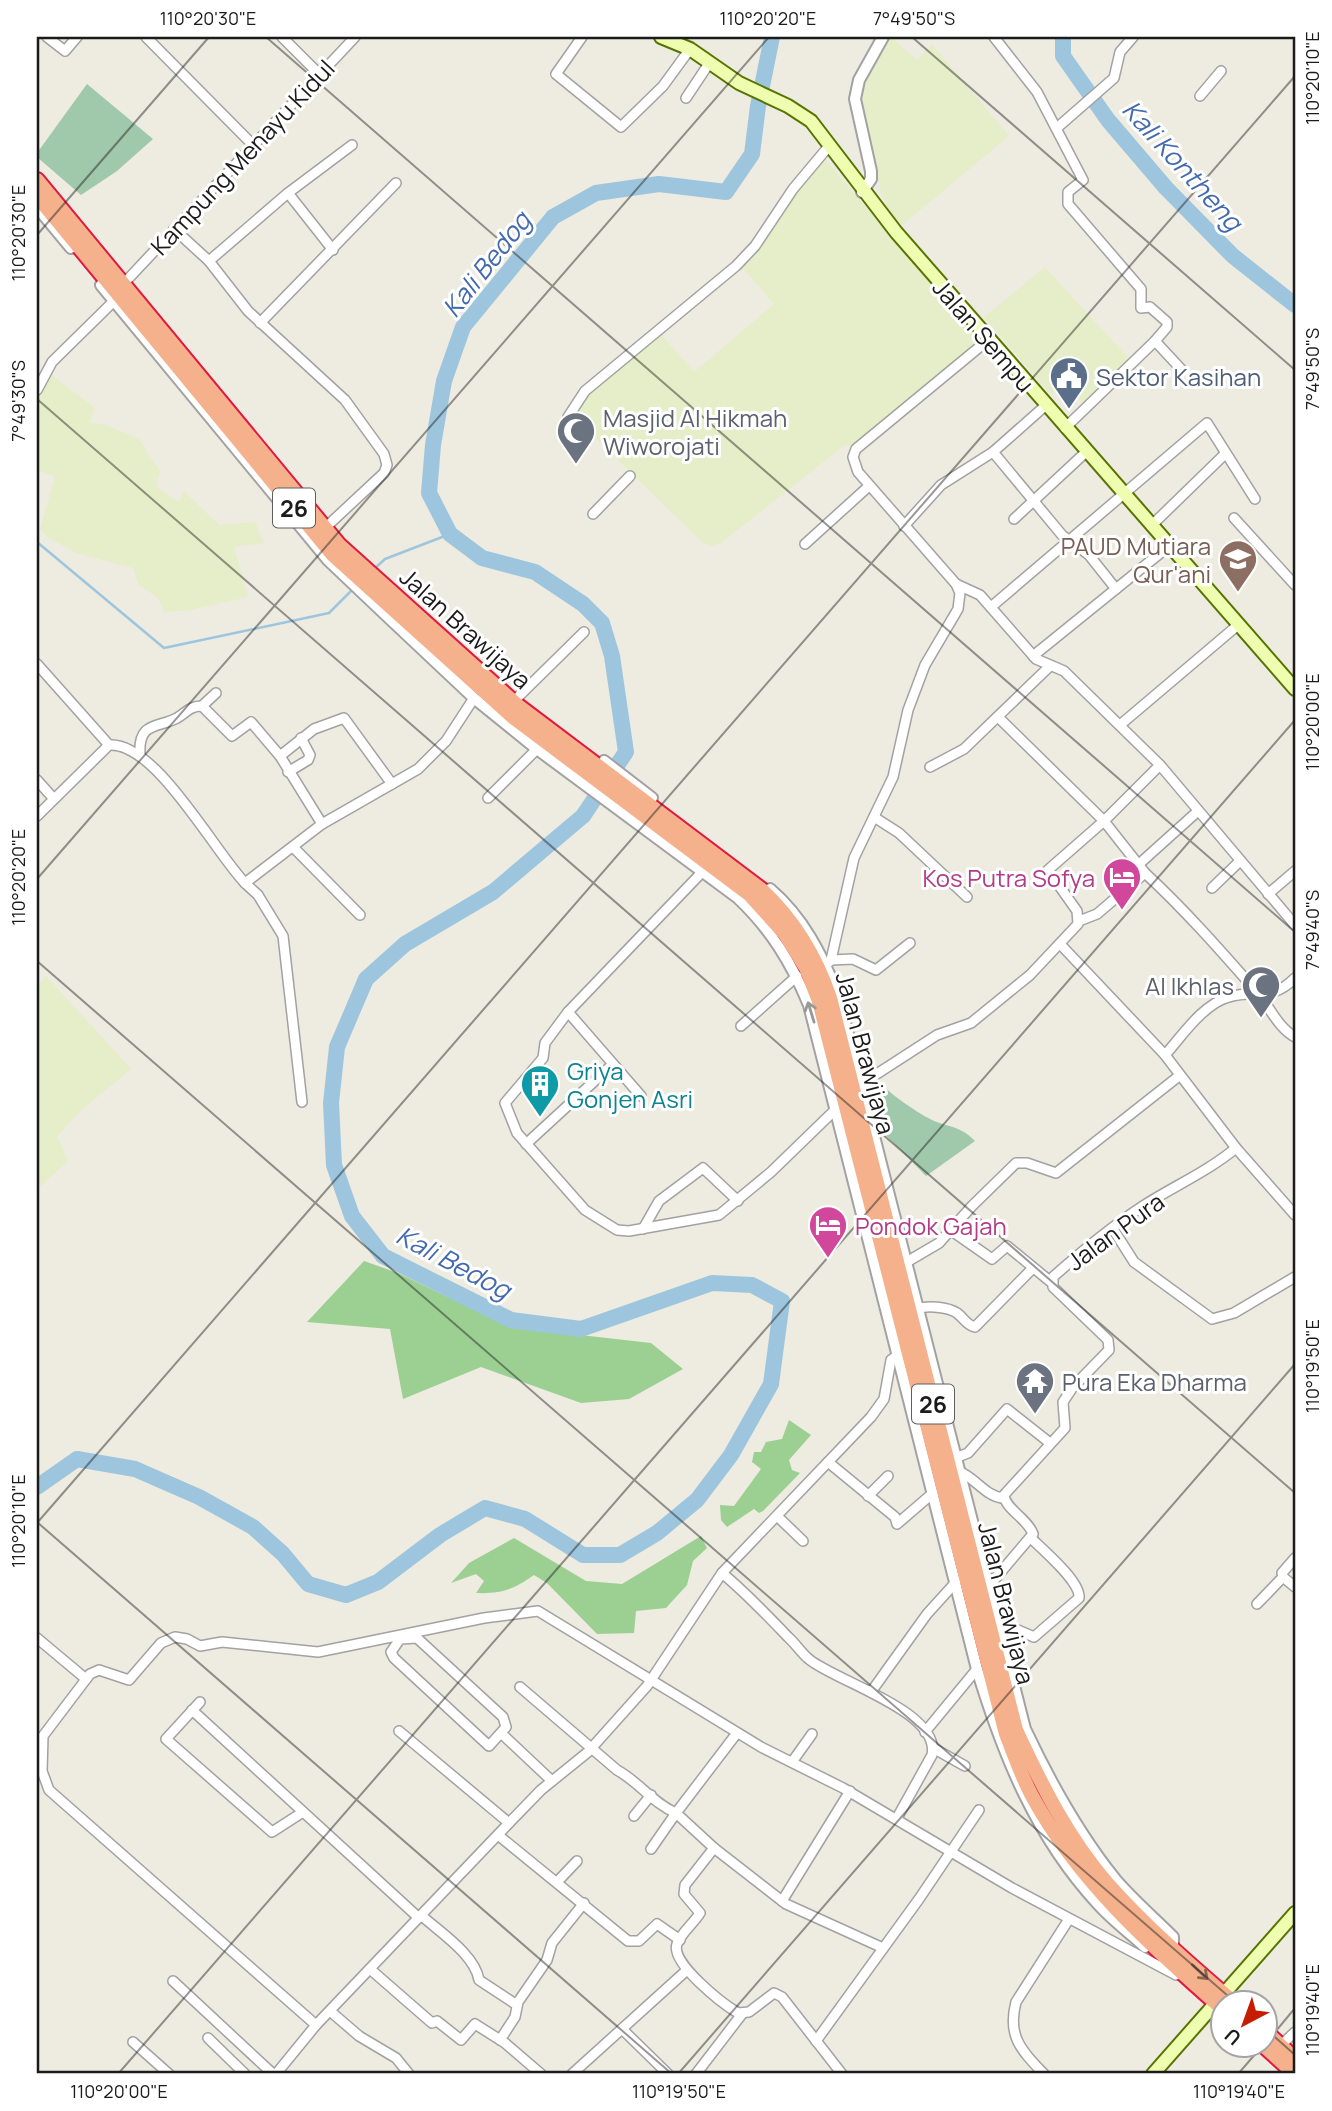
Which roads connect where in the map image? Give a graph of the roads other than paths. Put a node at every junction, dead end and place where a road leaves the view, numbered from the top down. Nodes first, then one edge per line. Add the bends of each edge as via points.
1 (47, 37) edge
2 (77, 37) edge
3 (146, 37) edge
4 (282, 37) edge
5 (355, 37) edge
6 (582, 37) edge
7 (661, 37) edge
8 (883, 37) edge
9 (993, 37) edge
10 (1133, 37) edge
11 (690, 49) junction
12 (710, 62) junction
13 (1220, 71) dead end
14 (320, 75) junction
15 (1200, 96) dead end
16 (686, 97) dead end
17 (1058, 127) junction
18 (252, 144) junction
19 (352, 145) dead end
20 (829, 146) junction
21 (37, 166) edge
22 (37, 180) edge
23 (396, 183) dead end
24 (862, 192) junction
25 (288, 193) junction
26 (37, 196) edge
27 (37, 207) edge
28 (174, 229) junction
29 (333, 250) junction
30 (209, 261) junction
31 (129, 278) junction
32 (114, 301) junction
33 (144, 303) junction
34 (260, 323) junction
35 (988, 340) junction
36 (1155, 341) junction
37 (1181, 369) dead end
38 (37, 390) edge
39 (1045, 406) junction
40 (568, 417) dead end
41 (1065, 428) junction
42 (993, 452) junction
43 (1086, 452) junction
44 (1225, 454) junction
45 (631, 476) dead end
46 (869, 486) junction
47 (1124, 495) junction
48 (1255, 499) dead end
49 (1034, 501) junction
50 (593, 514) dead end
51 (1234, 518) dead end
52 (1014, 519) dead end
53 (328, 526) junction
54 (904, 526) junction
55 (1151, 526) junction
56 (1070, 541) junction
57 (805, 544) dead end
58 (1169, 546) junction
59 (956, 584) junction
60 (1295, 586) edge
61 (1116, 589) junction
62 (397, 592) junction
63 (991, 607) junction
64 (390, 614) junction
65 (1238, 625) junction
66 (584, 632) dead end
67 (445, 650) junction
68 (1033, 656) junction
69 (37, 664) edge
70 (1051, 666) junction
71 (1295, 689) edge
72 (216, 693) dead end
73 (519, 696) junction
74 (474, 698) junction
75 (202, 706) junction
76 (998, 717) junction
77 (1120, 725) junction
78 (301, 738) junction
79 (109, 745) junction
80 (537, 749) junction
81 (140, 754) junction
82 (280, 756) junction
83 (1160, 765) junction
84 (930, 767) dead end
85 (288, 772) junction
86 (596, 773) junction
87 (37, 780) edge
88 (391, 784) junction
89 (488, 798) dead end
90 (54, 799) junction
91 (1198, 811) junction
92 (37, 816) edge
93 (874, 817) junction
94 (657, 820) junction
95 (1104, 821) junction
96 (322, 824) junction
97 (294, 848) junction
98 (1240, 860) junction
99 (1138, 865) junction
100 (705, 870) junction
101 (1295, 871) edge
102 (1145, 873) junction
103 (245, 883) junction
104 (1212, 888) dead end
105 (1268, 894) junction
106 (967, 897) dead end
107 (360, 915) dead end
108 (1079, 921) junction
109 (1295, 925) edge
110 (910, 943) dead end
111 (1061, 945) junction
112 (828, 962) junction
113 (797, 975) junction
114 (1295, 978) edge
115 (1260, 996) junction
116 (568, 1012) junction
117 (741, 1026) dead end
118 (1295, 1037) edge
119 (1165, 1055) junction
120 (613, 1064) junction
121 (1179, 1076) junction
122 (860, 1081) junction
123 (641, 1096) dead end
124 (302, 1101) dead end
125 (837, 1108) junction
126 (526, 1144) junction
127 (1236, 1148) junction
128 (738, 1201) junction
129 (1295, 1215) edge
130 (643, 1229) junction
131 (1113, 1229) junction
132 (952, 1231) junction
133 (905, 1263) junction
134 (1032, 1269) junction
135 (1295, 1277) edge
136 (1051, 1282) junction
137 (917, 1308) junction
138 (898, 1355) junction
139 (1050, 1443) junction
140 (955, 1458) junction
141 (828, 1462) junction
142 (958, 1471) junction
143 (888, 1476) dead end
144 (933, 1493) junction
145 (868, 1496) junction
146 (1003, 1498) junction
147 (777, 1516) junction
148 (1032, 1539) junction
149 (803, 1541) dead end
150 (1295, 1558) edge
151 (722, 1573) junction
152 (1283, 1577) junction
153 (956, 1582) junction
154 (987, 1584) junction
155 (1295, 1587) edge
156 (1257, 1604) dead end
157 (999, 1631) junction
158 (37, 1638) edge
159 (977, 1669) junction
160 (86, 1679) junction
161 (653, 1679) junction
162 (520, 1687) dead end
163 (870, 1692) junction
164 (200, 1702) dead end
165 (192, 1710) junction
166 (399, 1731) dead end
167 (925, 1732) junction
168 (737, 1733) junction
169 (502, 1734) junction
170 (812, 1734) dead end
171 (591, 1748) junction
172 (933, 1748) junction
173 (792, 1762) junction
174 (965, 1766) dead end
175 (552, 1781) junction
176 (850, 1791) junction
177 (651, 1794) junction
178 (979, 1810) dead end
179 (303, 1812) junction
180 (676, 1813) junction
181 (634, 1816) dead end
182 (897, 1818) junction
183 (509, 1823) junction
184 (498, 1835) junction
185 (714, 1848) junction
186 (651, 1849) dead end
187 (949, 1851) junction
188 (577, 1861) dead end
189 (556, 1882) junction
190 (782, 1901) junction
191 (584, 1903) junction
192 (1295, 1913) edge
193 (420, 1917) junction
194 (1069, 1919) junction
195 (680, 1940) junction
196 (1173, 1947) junction
197 (883, 1948) junction
198 (370, 1969) junction
199 (687, 1970) junction
200 (1176, 1975) junction
201 (173, 1982) dead end
202 (1195, 1984) junction
203 (1210, 1988) edge
204 (1234, 1988) edge
205 (1210, 1994) edge
206 (517, 2005) junction
207 (330, 2011) junction
208 (742, 2014) junction
209 (1210, 2016) edge
210 (316, 2025) junction
211 (622, 2029) junction
212 (1295, 2032) edge
213 (208, 2038) dead end
214 (500, 2040) junction
215 (816, 2041) junction
216 (133, 2042) dead end
217 (1280, 2048) edge
218 (1292, 2061) edge
219 (698, 2071) edge
220 (1156, 2073) edge
221 (169, 2074) edge
222 (245, 2074) edge
223 (275, 2074) edge
224 (409, 2074) edge
225 (541, 2074) edge
226 (572, 2074) edge
227 (668, 2074) edge
228 (842, 2074) edge
229 (1044, 2074) edge

1 - 2 street via 65,51
3 - 18 street
4 - 14 street
5 - 14 street, Kampung Menayu Kidul
6 - 11 street via 556,74 621,127 663,86
7 - 11 main road, Jalan Sempu
8 - 24 street via 856,89 871,171
9 - 17 street
10 - 17 street via 1120,52 1114,78
11 - 12 main road, Jalan Sempu
12 - 16 street
12 - 20 main road, Jalan Sempu via 811,121
13 - 15 street
14 - 18 street, Kampung Menayu Kidul
17 - 36 street via 1083,180 1068,192 1068,204 1140,289 1139,306 1150,307 1167,323
18 - 28 street, Kampung Menayu Kidul
19 - 25 street
20 - 24 main road, Jalan Sempu
20 - 40 street via 736,266 585,391
21 - 31 highway
22 - 33 highway
23 - 29 street
24 - 35 main road, Jalan Sempu
25 - 29 street
25 - 30 street
26 - 64 highway, Jalan Brawijaya / 26 via 333,555
27 - 32 street
28 - 30 street
28 - 31 street, Kampung Menayu Kidul
29 - 34 street
30 - 34 street
31 - 33 highway
32 - 38 street via 52,362
32 - 64 street via 328,560
33 - 53 highway, Jalan Brawijaya
34 - 53 street via 345,400 384,454 384,473
35 - 39 main road, Jalan Sempu
35 - 46 street via 856,449 854,465
36 - 37 street
36 - 41 street
39 - 41 main road, Jalan Sempu
39 - 42 street
41 - 43 main road, Jalan Sempu
42 - 49 street
42 - 54 street via 942,485
43 - 47 main road, Jalan Sempu
43 - 49 street
44 - 47 street via 1207,423
44 - 48 street
44 - 55 street
45 - 50 street
46 - 54 street
46 - 57 street
47 - 55 main road, Jalan Sempu
47 - 56 street
49 - 52 street
49 - 56 street
51 - 60 street
53 - 62 highway, Jalan Brawijaya / 26
54 - 59 street
55 - 58 main road, Jalan Sempu
56 - 61 street via 1089,555
56 - 63 street
58 - 61 street
58 - 65 main road, Jalan Sempu
59 - 63 street via 980,595
59 - 93 street via 958,609 925,665 908,710 893,777
61 - 68 street
62 - 67 highway, Jalan Brawijaya / 26
62 - 73 highway
63 - 68 street
64 - 67 highway, Jalan Brawijaya / 26
64 - 74 street
65 - 71 main road, Jalan Sempu
65 - 77 street
66 - 73 street
67 - 86 highway, Jalan Brawijaya / 26 via 514,718
68 - 70 street
69 - 79 street
70 - 76 street
70 - 77 street via 1064,671
72 - 75 street
73 - 86 highway
74 - 80 street
74 - 88 street via 434,754
75 - 81 street via 154,723 141,743
75 - 82 street via 232,737 252,722
76 - 84 street via 964,749
76 - 95 street
77 - 83 street
78 - 82 street
78 - 85 street via 309,760
78 - 88 street via 344,718
79 - 81 street via 120,744
79 - 90 street
80 - 86 street
80 - 89 street
81 - 103 street
82 - 85 street
83 - 91 street
83 - 95 street
85 - 96 street
86 - 94 highway, Jalan Brawijaya / 26
86 - 94 street
87 - 90 street
88 - 96 street
90 - 92 street
91 - 98 street
91 - 99 street
93 - 106 street via 899,833
93 - 112 street via 847,877
94 - 100 highway, Jalan Brawijaya / 26
94 - 112 street via 781,899
94 - 196 highway, Jalan Brawijaya / 26 via 780,907 815,960 830,998 1016,1730 1044,1790 1076,1842 1108,1884
95 - 99 street
95 - 108 street via 1048,870
96 - 97 street
97 - 103 street
97 - 107 street
98 - 104 street
98 - 105 street
99 - 102 street
100 - 113 street via 762,920
100 - 116 street
100 - 202 highway, Jalan Brawijaya / 26 via 769,914 806,968 819,1001 988,1671 1006,1734 1031,1793 1100,1894
101 - 105 street
102 - 108 street via 1097,914
102 - 115 street
103 - 124 street via 283,936
105 - 109 street
108 - 111 street
110 - 112 street via 876,970 853,959
111 - 119 street
111 - 122 street via 971,1023 937,1035
112 - 122 street
113 - 117 street
125 -> 113 street
114 - 115 street via 1281,990
115 - 118 street via 1286,1033
115 - 119 street via 1228,997 1215,1003
116 - 120 street
116 - 126 street via 545,1043 543,1058 505,1103 508,1117
119 - 121 street
120 - 123 street
120 - 126 street
121 - 127 street
121 - 132 street via 1056,1173 1016,1163
122 - 133 street
125 - 128 street
125 - 138 street
126 - 130 street via 585,1210 617,1230
127 - 129 street
127 - 131 street, Jalan Pura
128 - 130 street via 719,1215
128 - 130 street via 703,1168 659,1201
131 - 135 street via 1134,1262 1212,1320 1234,1313
131 - 136 street, Jalan Pura via 1085,1248
132 - 133 street
132 - 134 street via 992,1259 1007,1246
133 - 137 street
134 - 136 street
134 - 137 street via 975,1327 954,1311
136 - 139 street, Jalan Pura via 1110,1345 1106,1357 1067,1396 1063,1408 1066,1424
137 - 140 street
138 - 141 street via 891,1360 884,1399
138 - 144 street
139 - 140 street via 1007,1409 968,1453
139 - 146 street, Jalan Pura
140 - 142 street
141 - 145 street
141 - 147 street
142 - 146 street
142 - 154 street
143 - 145 street
144 - 145 street via 897,1524 895,1517
144 - 153 street
146 - 148 street via 1028,1524
147 - 149 street
147 - 151 street
148 - 154 street
148 - 157 street via 1063,1569 1080,1594 1034,1637 1011,1627
150 - 152 street
151 - 161 street
151 - 163 street via 809,1660
152 - 155 street
152 - 156 street
153 - 159 street
153 - 163 street
154 - 157 street
157 - 196 street via 1025,1729 1052,1785 1116,1880 1173,1937
158 - 160 street
159 - 167 street
159 - 200 street via 998,1737 1025,1800 1057,1852 1098,1904
160 - 161 street via 99,1670 129,1680 161,1643 175,1637 200,1646 222,1642 318,1652 538,1611
160 - 210 street via 43,1736 41,1771 49,1790
161 - 168 street
161 - 171 street
162 - 171 street
163 - 167 street via 909,1714
164 - 165 street
165 - 179 street
165 - 179 street via 166,1739 272,1832
166 - 183 street
167 - 172 street
168 - 173 street
168 - 180 street
169 - 169 street via 484,1745 394,1658 395,1644 417,1637 503,1717
169 - 175 street
170 - 173 street
171 - 175 street
171 - 177 street
172 - 174 street
172 - 182 street
173 - 176 street
175 - 183 street
176 - 182 street
176 - 190 street
177 - 180 street
177 - 181 street
178 - 187 street
179 - 193 street
180 - 185 street
180 - 186 street
182 - 187 street
183 - 184 street
184 - 189 street
184 - 193 street
185 - 190 street
185 - 195 street via 685,1885 684,1894 700,1913
187 - 194 street
187 - 197 street
188 - 189 street
189 - 191 street
190 - 197 street
191 - 195 street via 628,1941 639,1941 657,1924
191 - 206 street via 552,1943 547,1960
192 - 204 main road
193 - 198 street
193 - 206 street via 470,1961 479,1980
194 - 200 street
194 - 229 street via 1016,2002 1013,2015 1014,2035 1021,2049
195 - 199 street via 676,1949
196 -> 203 highway, Jalan Brawijaya / 26
197 - 215 street
198 - 207 street
198 - 214 street via 432,2023 437,2021 461,2040 475,2024
199 - 208 street
199 - 211 street
200 - 202 street via 1186,1984
201 - 223 street
202 - 205 highway, Jalan Brawijaya / 26
206 - 214 street
207 - 210 street
207 - 224 street via 359,2036 396,2058
208 - 215 street via 777,1994
208 - 219 street
209 - 220 main road
210 - 223 street
211 - 226 street
211 - 227 street
212 - 218 street
213 - 222 street
214 - 225 street
215 - 228 street
216 - 221 street
217 - 218 highway

